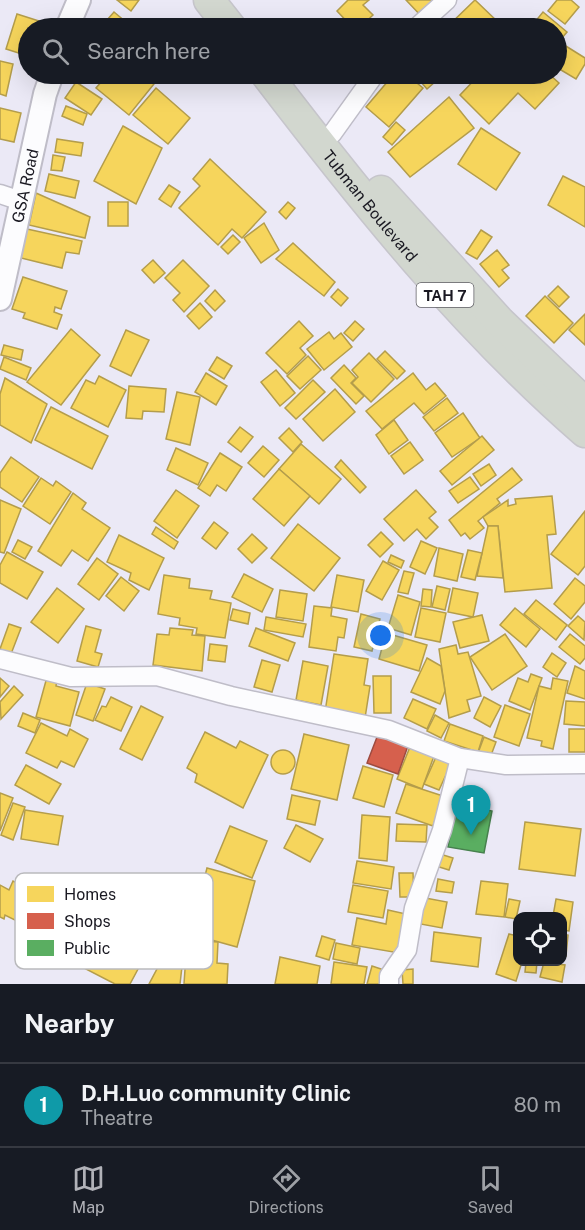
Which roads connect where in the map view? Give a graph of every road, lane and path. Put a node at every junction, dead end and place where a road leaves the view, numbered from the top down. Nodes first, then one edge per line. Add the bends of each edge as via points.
1 (78, 0) edge
2 (209, 0) edge
3 (233, 0) edge
4 (447, 0) edge
5 (71, 18) edge
6 (223, 18) edge
7 (246, 18) edge
8 (427, 18) edge
9 (49, 84) edge
10 (274, 84) edge
11 (294, 84) edge
12 (368, 84) edge
13 (332, 134) junction
14 (10, 197) edge
15 (0, 298) edge
16 (585, 403) edge
17 (585, 432) edge
18 (0, 658) edge
19 (460, 758) junction
20 (585, 764) edge
21 (389, 984) edge

1 - 5 street
2 - 6 highway
3 - 7 highway
4 - 8 street
9 - 14 street, GSA Road
10 - 17 highway, Tubman Boulevard / TAH 7 via 396,240 485,338
11 - 13 highway, Tubman Boulevard / TAH 7
12 - 13 street
13 - 16 highway, Tubman Boulevard / TAH 7 via 493,314
14 - 15 street, GSA Road
18 - 19 street via 71,676 157,676 389,730
19 - 20 street via 506,765
19 - 21 street via 442,830 414,908 407,950

